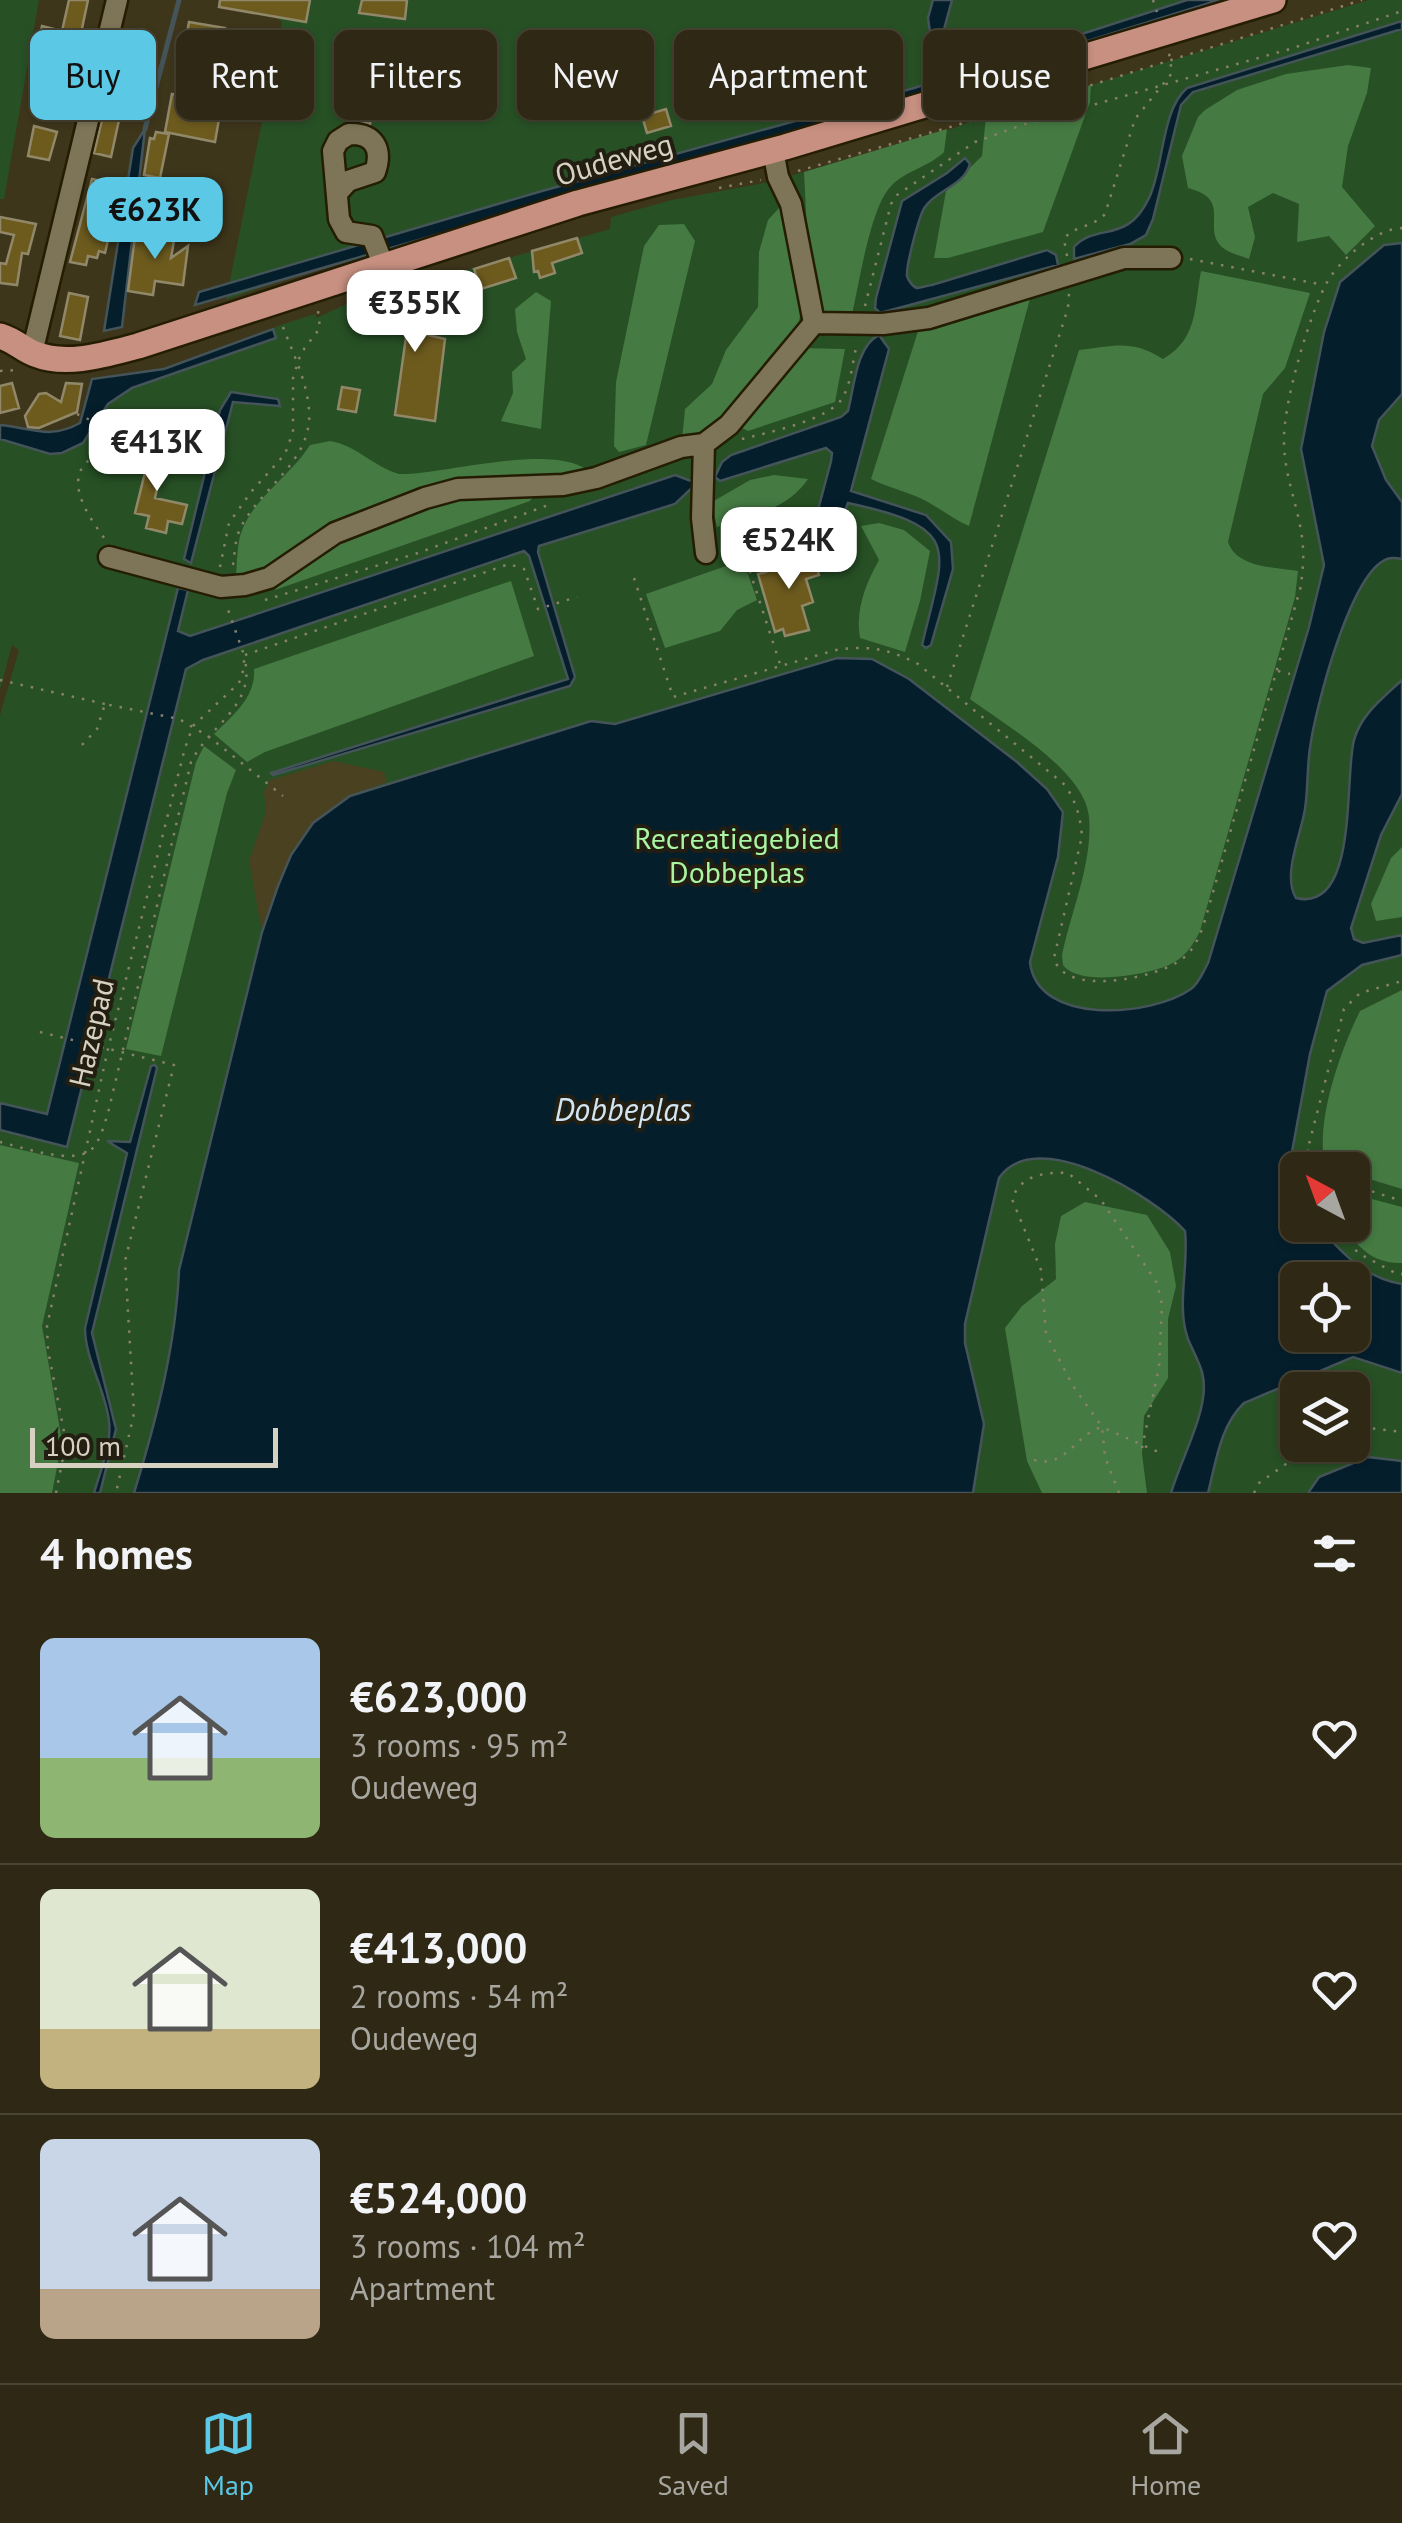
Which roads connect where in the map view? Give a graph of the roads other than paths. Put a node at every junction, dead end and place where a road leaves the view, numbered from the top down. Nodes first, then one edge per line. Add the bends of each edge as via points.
1 (118, 0) edge
2 (1272, 0) edge
3 (779, 148) junction
4 (338, 192) dead end
5 (791, 204) junction
6 (378, 251) junction
7 (1162, 258) dead end
8 (814, 323) junction
9 (0, 336) edge
10 (32, 353) junction
11 (0, 354) edge
12 (704, 444) junction
13 (706, 553) dead end
14 (109, 558) road end

1 - 10 street
2 - 3 main road, Oudeweg
3 - 5 street via 778,177
3 - 5 street via 793,173
3 - 6 main road, Oudeweg
4 - 6 street via 346,232
5 - 8 street
6 - 10 main road, Oudeweg via 138,346 76,359
7 - 8 street via 1124,258 929,318
8 - 12 street via 730,425
9 - 10 main road, Oudeweg
10 - 11 main road, Oudeweg
12 - 13 street
12 - 14 street via 563,485 458,488 426,498 335,533 269,578 226,594

